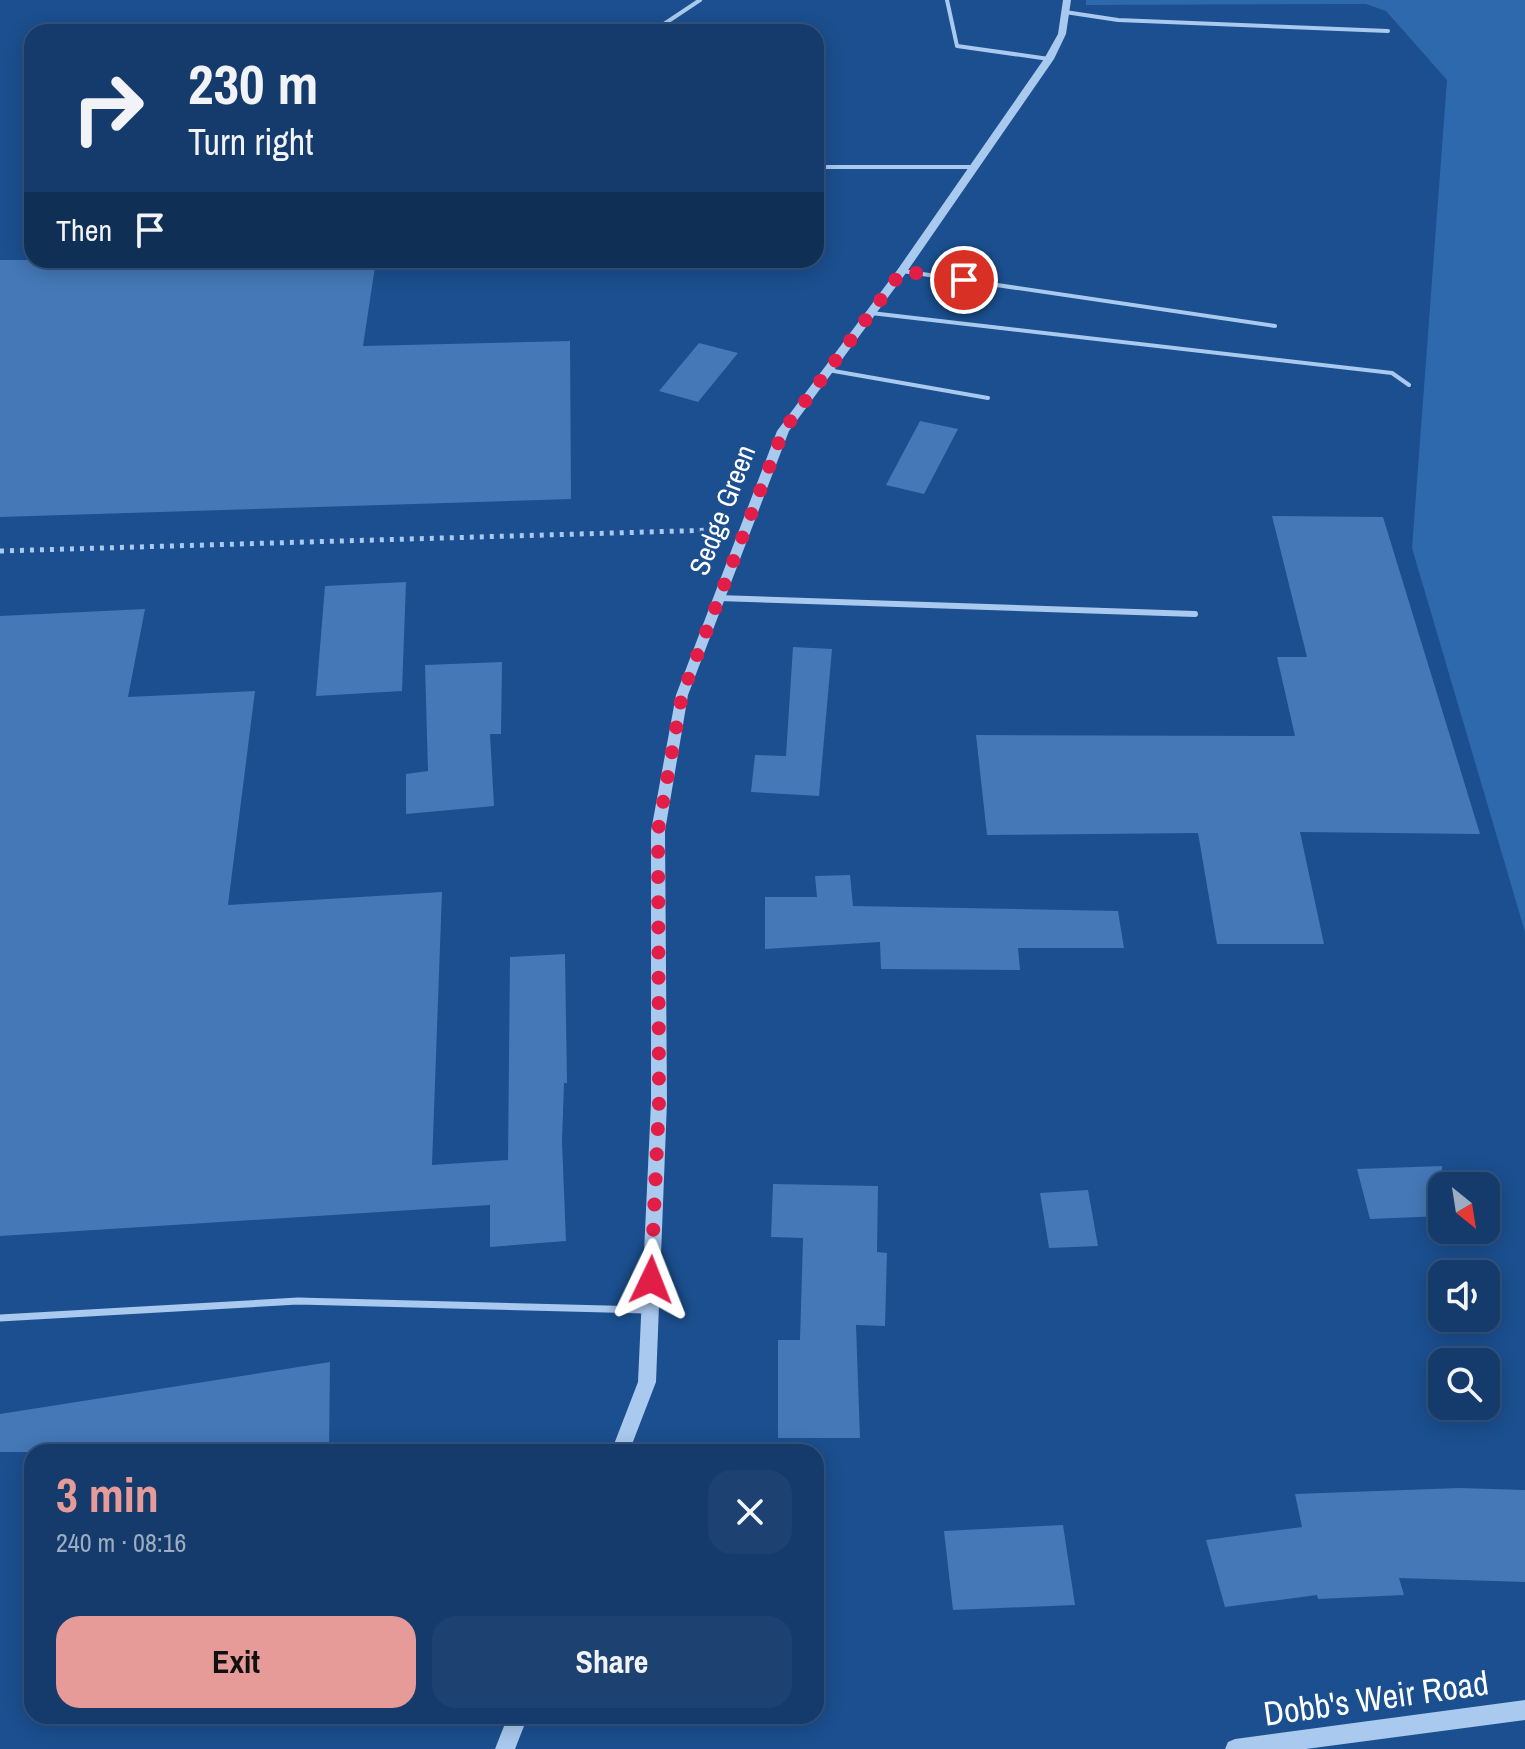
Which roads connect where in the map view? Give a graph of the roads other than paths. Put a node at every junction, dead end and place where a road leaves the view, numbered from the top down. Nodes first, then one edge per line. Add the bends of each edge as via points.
1 (700, 0) edge
2 (947, 0) edge
3 (1066, 6) edge
4 (664, 24) edge
5 (1388, 31) dead end
6 (1049, 59) junction
7 (824, 167) edge
8 (972, 167) junction
9 (902, 271) junction
10 (871, 313) junction
11 (1275, 326) dead end
12 (828, 370) junction
13 (1409, 385) dead end
14 (988, 398) dead end
15 (718, 598) junction
16 (1195, 614) dead end
17 (650, 1310) junction
18 (0, 1318) edge
19 (623, 1444) edge
20 (1525, 1710) edge
21 (515, 1724) edge
22 (505, 1749) edge
23 (1235, 1749) edge

1 - 4 lane
2 - 6 lane via 957,46
3 - 5 lane via 1118,20
3 - 6 street, Sedge Green via 1062,34
6 - 8 street, Sedge Green
7 - 8 lane
8 - 9 street, Sedge Green
9 - 10 street, Sedge Green
9 - 11 lane
10 - 12 street, Sedge Green
10 - 13 lane via 1392,373
12 - 14 lane
12 - 15 street, Sedge Green via 783,431
15 - 16 lane
15 - 17 street, Sedge Green via 682,695 658,831 659,1102
17 - 18 lane via 298,1301
17 - 19 street, Sedge Green via 647,1382
20 - 23 street, Dobb's Weir Road
21 - 22 street

